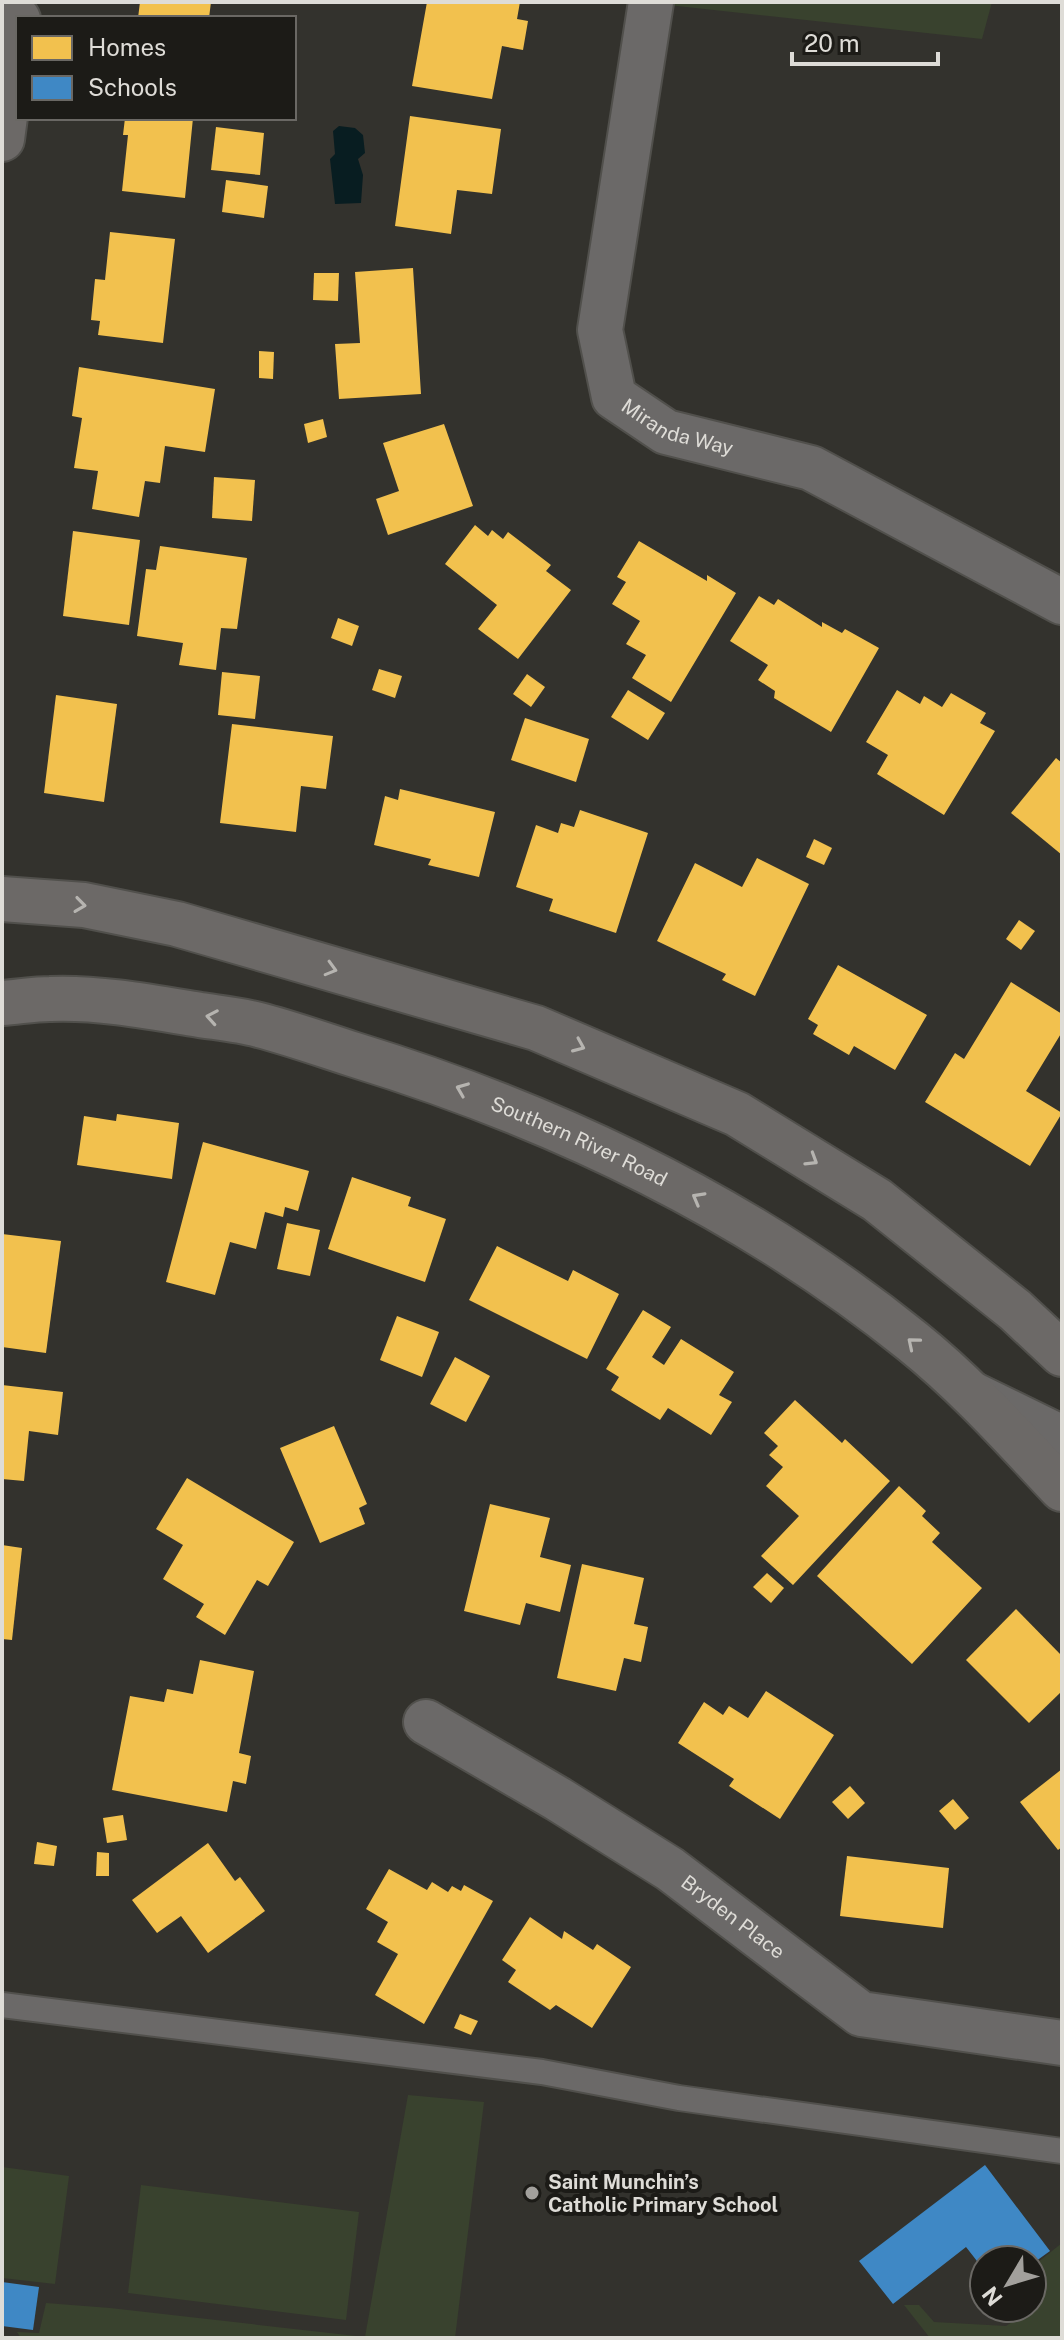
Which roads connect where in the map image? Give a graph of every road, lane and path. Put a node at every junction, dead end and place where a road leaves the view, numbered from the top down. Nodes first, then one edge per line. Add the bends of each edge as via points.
1 (651, 2) edge
2 (16, 34) edge
3 (2, 139) edge
4 (1062, 602) edge
5 (2, 899) edge
6 (2, 1003) edge
7 (1062, 1354) edge
8 (972, 1394) junction
9 (1062, 1438) edge
10 (1062, 1489) edge
11 (426, 1722) dead end
12 (2, 2005) edge
13 (1062, 2043) edge
14 (1062, 2151) edge

1 - 4 street, Miranda Way via 600,330 614,397 666,432 811,468
2 - 3 main road
5 -> 7 main road via 84,905 207,933 536,1028 723,1107 877,1200
8 -> 6 main road, Southern River Road via 867,1306 769,1239 565,1130 439,1081 258,1025 84,1001
8 - 9 street
8 - 10 main road, Southern River Road
11 - 13 street, Bryden Place via 670,1869 861,2014
12 - 14 lane via 542,2072 679,2098

